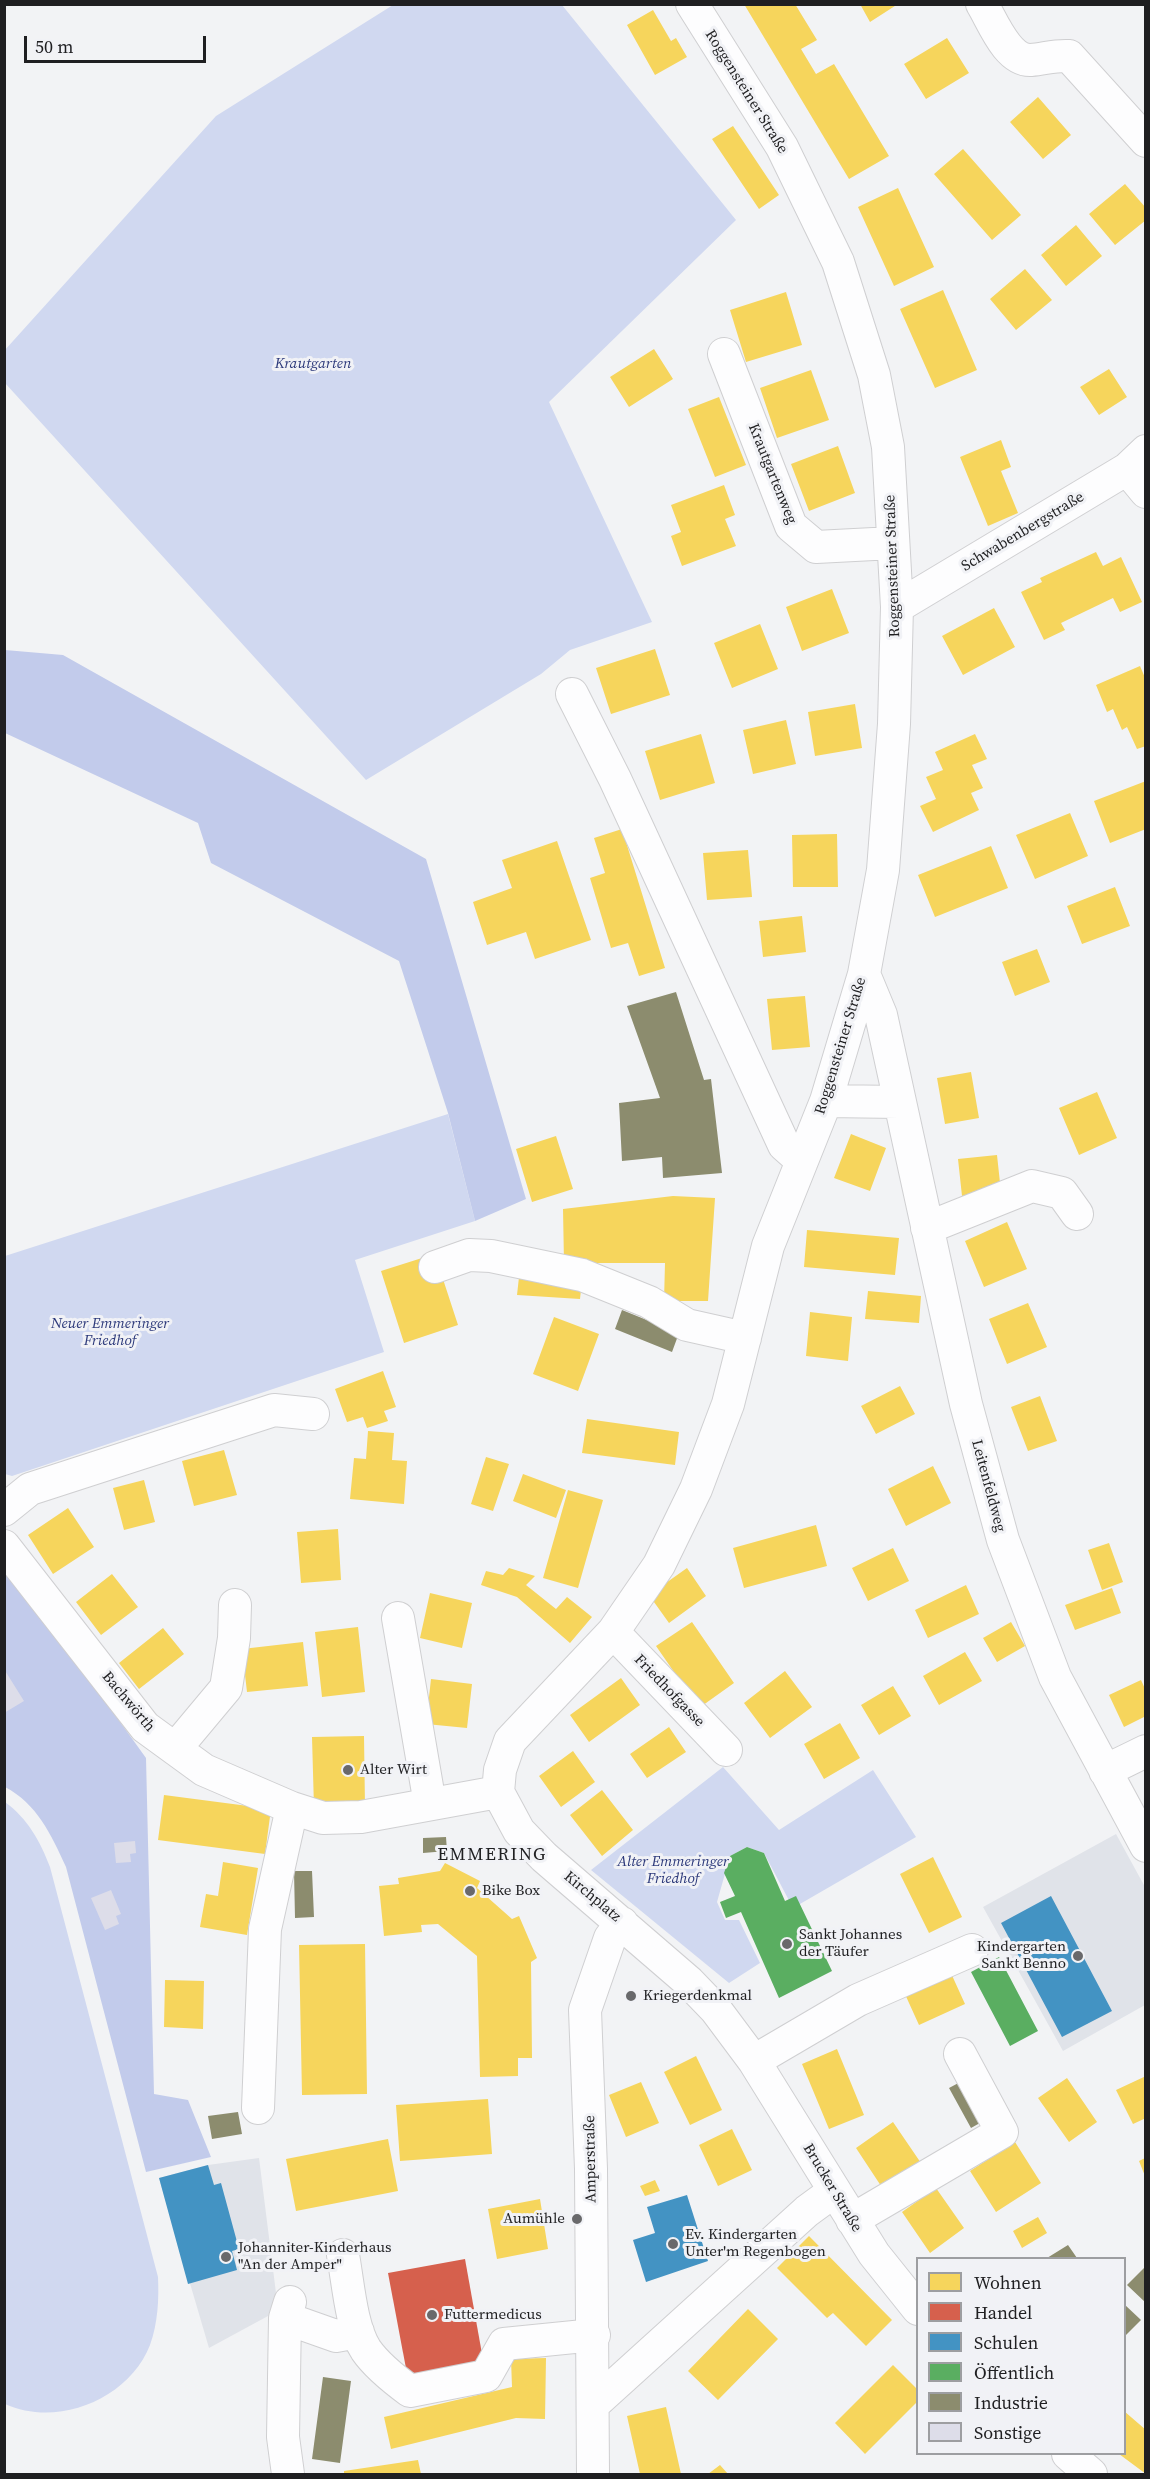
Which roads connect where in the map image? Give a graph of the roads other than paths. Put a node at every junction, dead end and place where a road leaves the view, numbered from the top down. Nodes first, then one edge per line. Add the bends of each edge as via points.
1 (692, 4) edge
2 (982, 4) edge
3 (1146, 141) edge
4 (724, 354) dead end
5 (1139, 470) edge
6 (893, 543) junction
7 (897, 607) junction
8 (572, 694) dead end
9 (864, 974) junction
10 (826, 1101) junction
11 (900, 1102) junction
12 (802, 1161) junction
13 (1077, 1214) dead end
14 (927, 1228) junction
15 (435, 1267) dead end
16 (745, 1338) junction
17 (313, 1414) dead end
18 (4, 1510) edge
19 (4, 1546) edge
20 (235, 1605) dead end
21 (398, 1618) dead end
22 (613, 1632) junction
23 (175, 1749) junction
24 (726, 1750) dead end
25 (1146, 1751) edge
26 (1105, 1771) junction
27 (498, 1792) junction
28 (430, 1804) junction
29 (292, 1808) junction
30 (1146, 1846) edge
31 (622, 1923) junction
32 (972, 1950) dead end
33 (960, 2054) dead end
34 (754, 2061) junction
35 (258, 2108) dead end
36 (833, 2192) junction
37 (852, 2220) junction
38 (343, 2255) dead end
39 (916, 2306) edge
40 (358, 2332) junction
41 (594, 2335) junction
42 (595, 2403) junction
43 (1069, 2455) edge
44 (288, 2475) edge
45 (593, 2475) edge
46 (1091, 2475) edge

1 - 6 street, Roggensteiner Straße via 782,147 838,262 874,375 888,447
2 - 3 street via 1012,53 1029,60 1069,56
4 - 6 street, Krautgartenweg via 791,526 816,547
5 - 7 street, Schwabenbergstraße
6 - 7 street, Roggensteiner Straße
7 - 9 street, Roggensteiner Straße via 894,724 883,870
8 - 12 street via 784,1145
9 - 10 street, Roggensteiner Straße
9 - 11 street, Leitenfeldweg via 881,1015
10 - 11 street
10 - 12 street, Roggensteiner Straße
11 - 14 street, Leitenfeldweg
12 - 16 street, Roggensteiner Straße via 768,1246
13 - 14 street via 1062,1193 1032,1186
14 - 26 street, Leitenfeldweg via 966,1404 1003,1540 1054,1677
15 - 16 street via 470,1255 491,1256 582,1275 649,1302 687,1325
16 - 22 street, Roggensteiner Straße via 728,1404 696,1489 659,1565
17 - 18 street via 274,1410 30,1489
19 - 23 street, Bachwörth via 145,1727
20 - 23 street via 226,1688
21 - 28 street
22 - 24 street, Friedhofgasse
22 - 27 street, Roggensteiner Straße via 510,1741 500,1770
23 - 29 street, Bachwörth via 204,1770
25 - 26 street
26 - 30 street, Leitenfeldweg
27 - 28 street, Bachwörth
27 - 31 street, Kirchplatz via 519,1831
28 - 29 street, Bachwörth via 361,1817 323,1818
29 - 35 street via 265,1929
31 - 34 street, Kirchplatz via 705,1998
31 - 41 street, Amperstraße via 610,1938 585,2010
32 - 34 street via 858,2000
33 - 37 street via 1002,2132
34 - 36 street, Brucker Straße
36 - 37 street, Brucker Straße
36 - 42 street via 807,2211
37 - 39 street, Brucker Straße
38 - 40 street
40 - 41 street via 366,2350 411,2391 486,2376 504,2344
40 - 44 street via 336,2336 287,2310 283,2437
41 - 42 street, Amperstraße
42 - 45 street, Amperstraße
43 - 46 street

